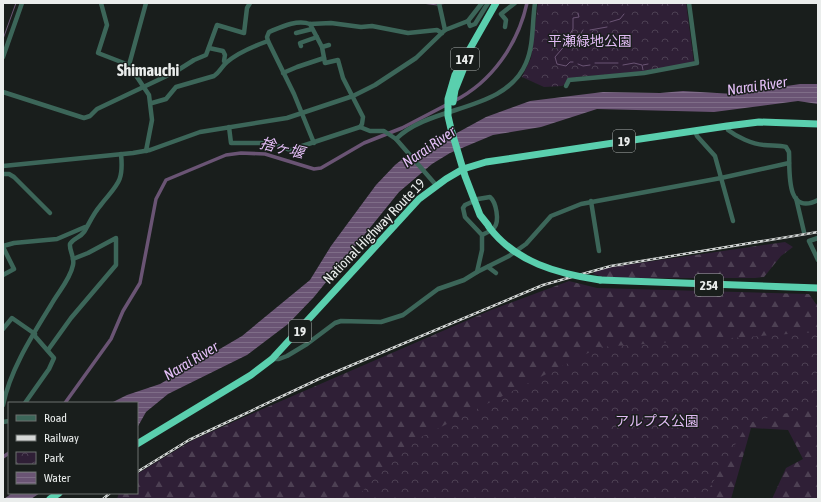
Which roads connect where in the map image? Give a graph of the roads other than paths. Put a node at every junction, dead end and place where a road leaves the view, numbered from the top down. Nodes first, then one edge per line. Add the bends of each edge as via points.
1 (22, 3) edge
2 (101, 3) edge
3 (146, 3) edge
4 (250, 3) edge
5 (439, 3) edge
6 (482, 3) edge
7 (488, 3) edge
8 (496, 3) edge
9 (500, 3) edge
10 (515, 3) edge
11 (535, 3) edge
12 (689, 3) edge
13 (468, 21) junction
14 (311, 26) junction
15 (505, 27) dead end
16 (444, 32) junction
17 (296, 33) dead end
18 (317, 37) junction
19 (268, 40) junction
20 (329, 45) dead end
21 (301, 46) dead end
22 (322, 47) junction
23 (209, 48) junction
24 (3, 56) edge
25 (324, 58) junction
26 (226, 62) junction
27 (129, 65) junction
28 (283, 73) junction
29 (566, 86) dead end
30 (145, 87) junction
31 (3, 92) edge
32 (353, 96) junction
33 (451, 98) junction
34 (152, 103) junction
35 (450, 112) junction
36 (302, 114) junction
37 (818, 124) edge
38 (727, 126) junction
39 (229, 127) junction
40 (360, 127) junction
41 (695, 131) junction
42 (397, 141) junction
43 (314, 142) junction
44 (392, 145) dead end
45 (146, 151) junction
46 (120, 154) junction
47 (789, 163) junction
48 (3, 166) edge
49 (464, 166) junction
50 (3, 174) edge
51 (721, 178) junction
52 (436, 185) junction
53 (796, 198) junction
54 (476, 200) junction
55 (818, 200) edge
56 (590, 201) junction
57 (50, 213) dead end
58 (733, 221) dead end
59 (85, 227) junction
60 (804, 232) dead end
61 (482, 235) junction
62 (818, 238) edge
63 (3, 247) edge
64 (599, 251) dead end
65 (73, 259) junction
66 (818, 260) edge
67 (488, 267) junction
68 (477, 272) junction
69 (496, 273) dead end
70 (3, 274) edge
71 (3, 280) edge
72 (818, 288) edge
73 (3, 329) edge
74 (34, 334) junction
75 (48, 350) junction
76 (272, 359) junction
77 (26, 402) edge
78 (3, 405) edge
79 (138, 443) edge

1 - 24 street
2 - 27 street via 107,25 98,53
3 - 27 street
4 - 23 street via 244,33 217,25
5 - 16 street
6 - 13 street
7 - 13 street via 475,24 470,26
8 - 33 highway, 147 via 455,75
9 - 33 highway, 147 via 464,68
10 - 15 street via 501,14 506,20
11 - 35 street via 528,57 518,77 495,95
12 - 29 street via 697,63 644,73 569,80
13 - 16 street
14 - 16 street via 331,23 372,26 408,33 437,30
14 - 17 street
14 - 18 street
14 - 19 street via 305,22 280,27 269,32
16 - 32 street via 410,63 376,85
18 - 21 street via 300,43
18 - 22 street
19 - 26 street
19 - 28 street
20 - 22 street
22 - 25 street
23 - 26 street via 223,51
23 - 30 street via 206,55
25 - 28 street
25 - 32 street via 325,64 338,60 343,78
26 - 34 street via 214,76 176,87 166,98
27 - 30 street
28 - 36 street
30 - 31 street via 97,109 84,118
30 - 34 street
32 - 36 street
32 - 40 street via 363,117
33 - 35 highway, 147
34 - 45 street via 152,120
35 - 42 street via 412,128
35 - 49 highway, 147
36 - 39 street
36 - 43 street
37 - 38 highway, National Highway Route 19 / 19 via 766,122
38 - 41 highway, National Highway Route 19 / 19
38 - 47 street via 733,134 752,142 784,146 789,152
39 - 43 street via 231,143 270,144 290,150
39 - 45 street via 200,132
40 - 42 street via 370,131 384,131
40 - 43 street
41 - 49 highway, National Highway Route 19 / 19
41 - 51 street via 715,156
42 - 44 street
42 - 52 street
45 - 46 street
46 - 48 street
46 - 59 street via 122,170 119,184
47 - 51 street
47 - 53 street via 789,184
49 - 52 highway, National Highway Route 19 / 19
49 - 54 highway, 254
50 - 57 street via 14,177
51 - 56 street
51 - 58 street
52 - 76 highway, National Highway Route 19 / 19 via 398,222
53 - 55 street via 807,204
53 - 60 street
54 - 61 street via 465,204 463,212
54 - 61 street via 490,197 495,203 497,222 494,228
54 - 72 highway, 254, bridge via 480,215 509,248 530,261 559,272 600,280
56 - 64 street
56 - 67 street via 551,216 526,244
59 - 63 street via 57,239 14,243
59 - 65 street via 84,232 70,244
61 - 68 street via 482,250
62 - 66 street via 809,241
63 - 70 street via 14,269
65 - 74 street via 68,279
65 - 75 street via 116,238 116,265 71,318
67 - 68 street
67 - 69 street
68 - 76 street via 464,280 438,289 399,317 381,322 338,322 287,356
70 - 71 street
73 - 74 street via 12,318
74 - 75 street
74 - 78 street via 10,382
75 - 77 street via 54,358
76 - 79 highway, National Highway Route 19 / 19

